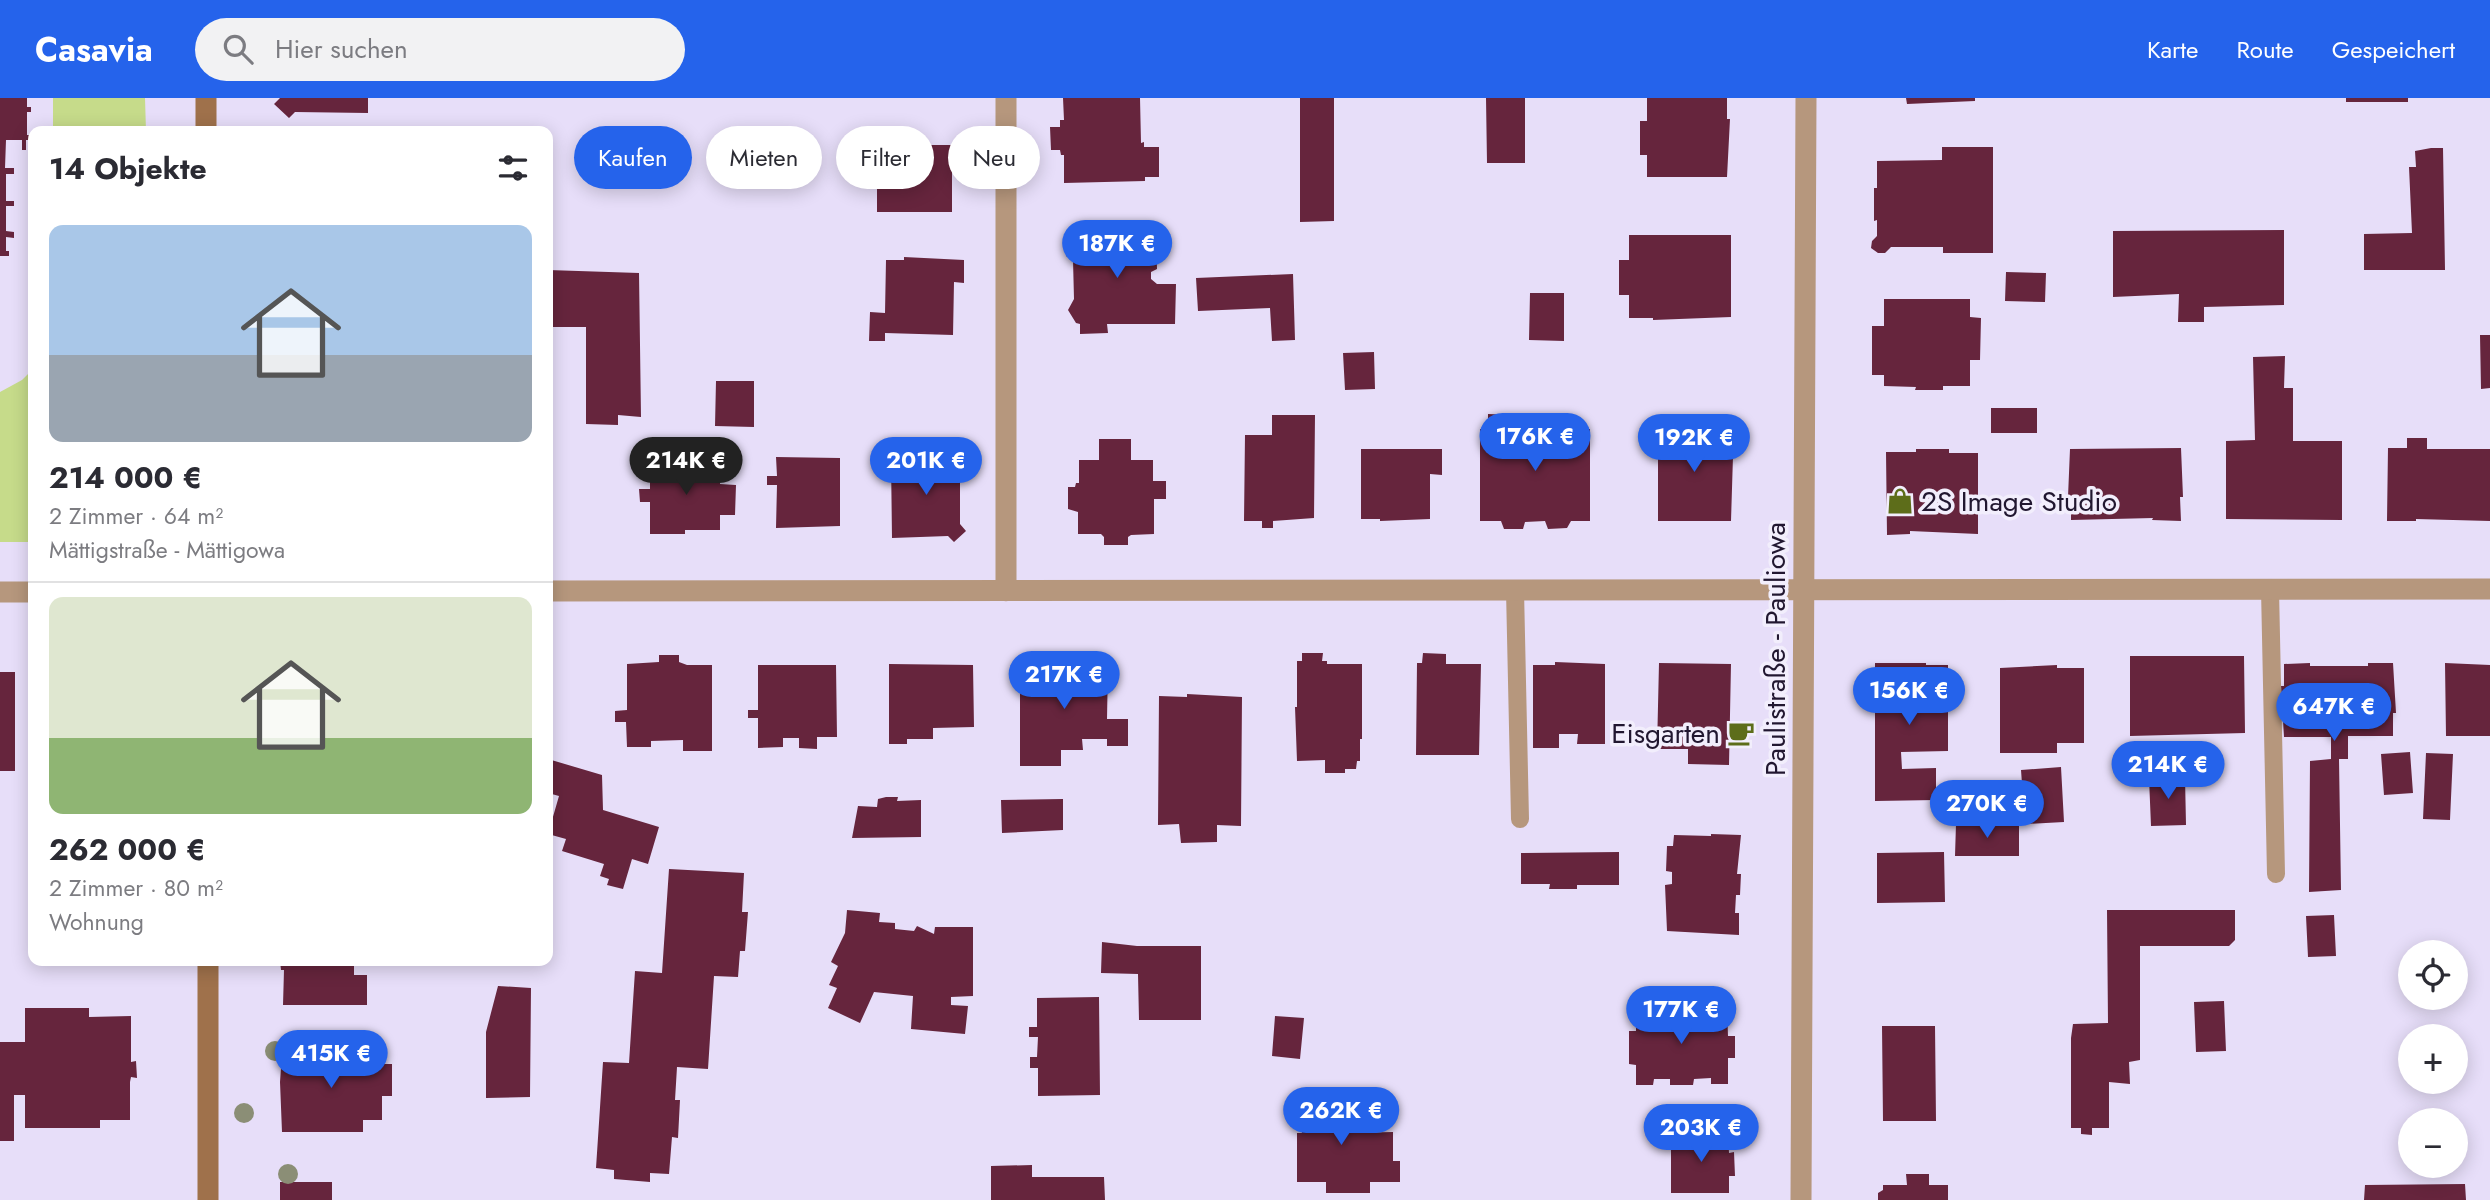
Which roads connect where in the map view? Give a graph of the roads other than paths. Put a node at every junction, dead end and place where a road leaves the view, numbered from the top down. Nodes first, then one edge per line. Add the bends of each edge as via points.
1 (206, 98) edge
2 (1006, 98) edge
3 (1806, 98) edge
4 (206, 126) edge
5 (1803, 589) junction
6 (2270, 589) junction
7 (2490, 589) edge
8 (1516, 590) junction
9 (1006, 591) junction
10 (0, 592) edge
11 (28, 592) edge
12 (553, 592) edge
13 (1520, 819) dead end
14 (2276, 874) dead end
15 (208, 966) edge
16 (208, 1200) edge
17 (1801, 1200) edge

1 - 4 street
2 - 9 street
3 - 5 street, Paulistraße - Pauliowa
5 - 6 street
5 - 8 street
5 - 17 street, Paulistraße - Pauliowa
6 - 7 street
6 - 14 lane
8 - 9 street
8 - 13 lane
9 - 12 street
10 - 11 street
15 - 16 street

